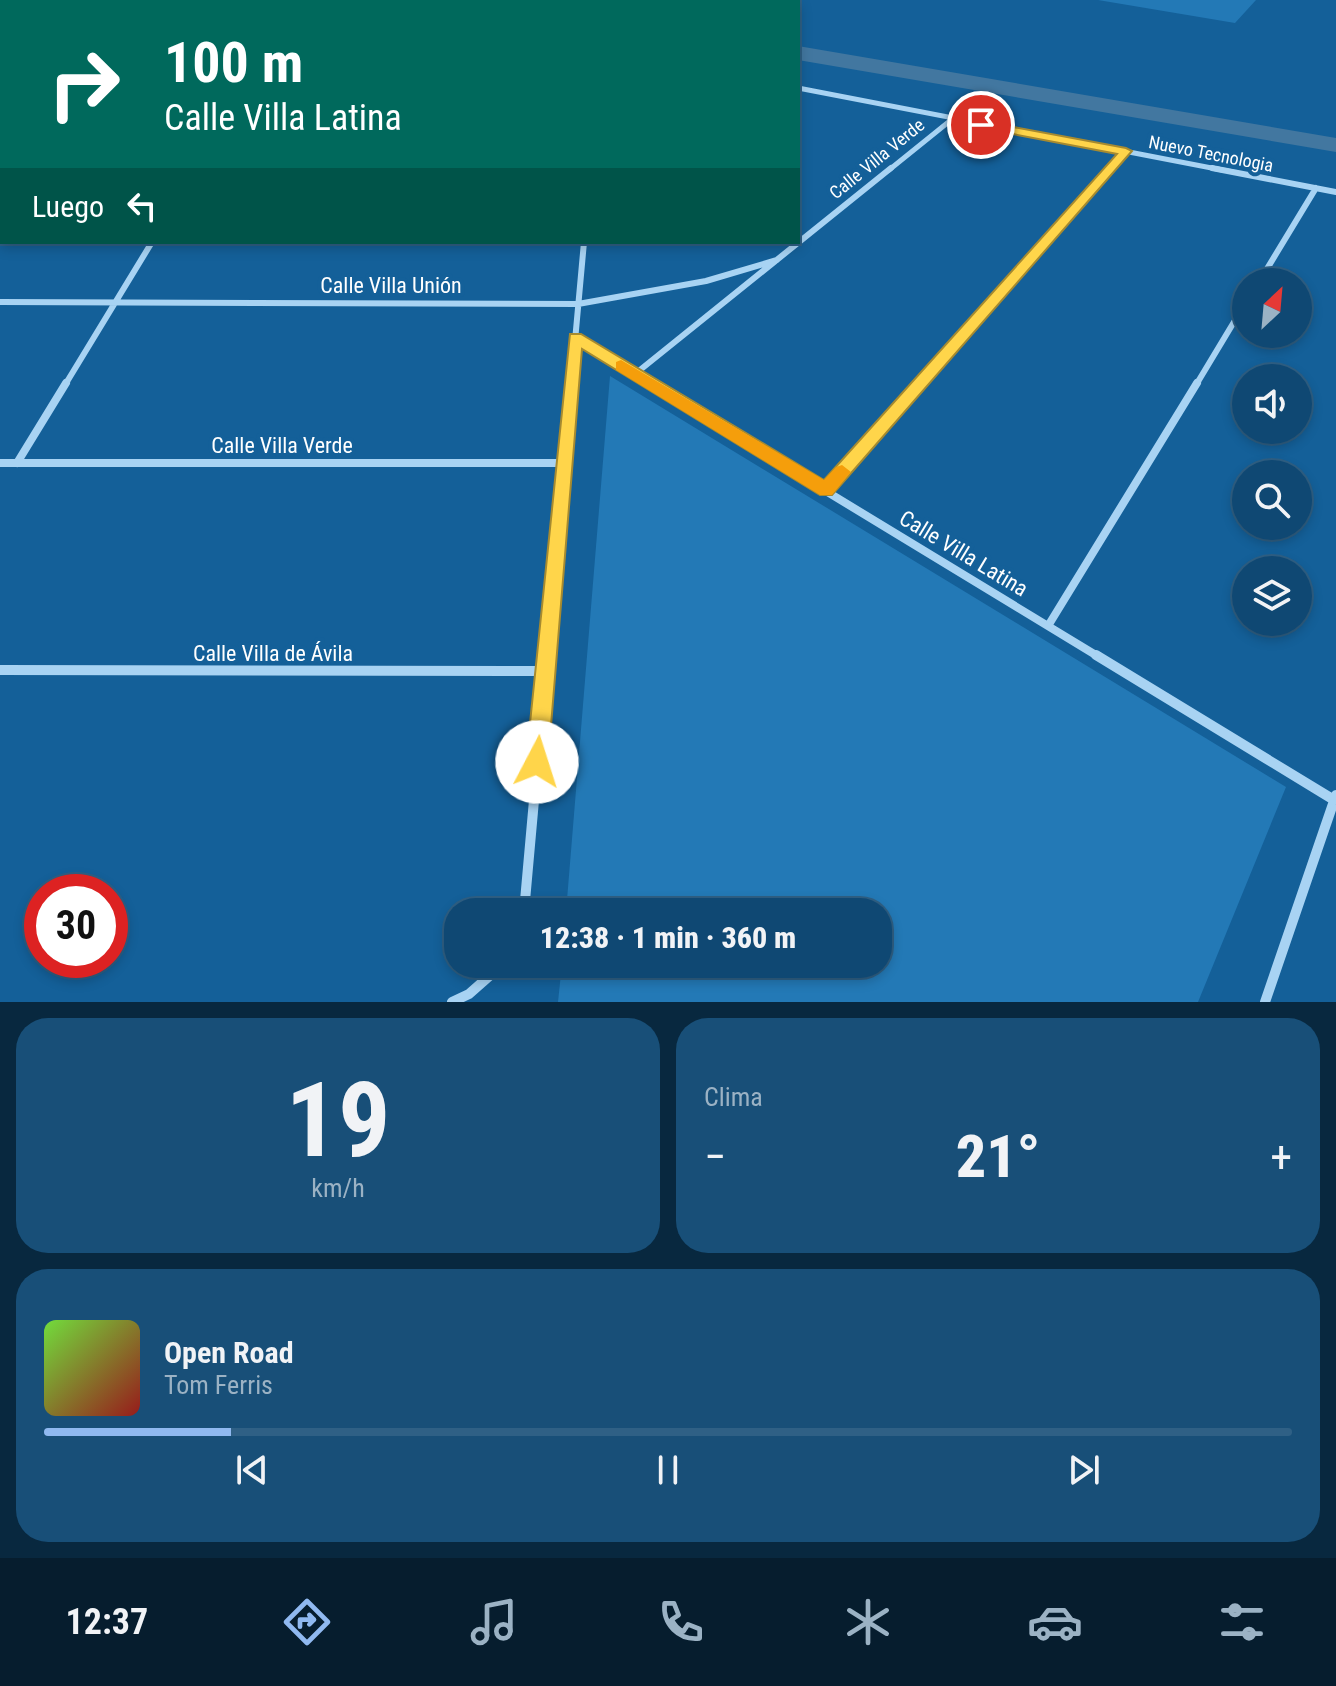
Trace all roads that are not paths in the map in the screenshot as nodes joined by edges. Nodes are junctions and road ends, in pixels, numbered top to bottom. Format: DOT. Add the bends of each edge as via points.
graph roads {
  1 [pos="800,89"];
  2 [pos="951,120"];
  3 [pos="1126,151"];
  4 [pos="1316,188"];
  5 [pos="1336,192"];
  6 [pos="800,241"];
  7 [pos="151,244"];
  8 [pos="584,244"];
  9 [pos="797,244"];
  10 [pos="777,260"];
  11 [pos="1267,268"];
  12 [pos="116,301"];
  13 [pos="0,302"];
  14 [pos="578,304"];
  15 [pos="1232,325"];
  16 [pos="575,338"];
  17 [pos="635,374"];
  18 [pos="0,463"];
  19 [pos="17,463"];
  20 [pos="564,463"];
  21 [pos="826,490"];
  22 [pos="1048,626"];
  23 [pos="0,670"];
  24 [pos="545,671"];
  25 [pos="1335,797"];
  26 [pos="525,898"];
  27 [pos="487,978"];
  28 [pos="452,1002"];
  29 [pos="1265,1002"];
  1 -- 2 [label="street, Nuevo Tecnologia"];
  2 -- 3 [label="street, Nuevo Tecnologia"];
  2 -- 6 [label="street, Calle Villa Verde"];
  3 -- 4 [label="street, Nuevo Tecnologia"];
  3 -- 21 [label="street"];
  4 -- 5 [label="street, Nuevo Tecnologia"];
  4 -- 11 [label="street"];
  7 -- 12 [label="street"];
  8 -- 14 [label="street"];
  9 -- 10 [label="street, Calle Villa Verde"];
  10 -- 14 [label="street, Calle Villa Unión" via="706,281"];
  10 -- 17 [label="street, Calle Villa Verde"];
  12 -- 13 [label="street, Calle Villa Unión"];
  12 -- 14 [label="street, Calle Villa Unión"];
  12 -- 19 [label="street"];
  14 -- 16 [label="street"];
  15 -- 22 [label="street"];
  16 -- 17 [label="street, Calle Villa Latina"];
  16 -- 20 [label="street"];
  17 -- 21 [label="street, Calle Villa Latina"];
  18 -- 19 [label="street, Calle Villa Verde"];
  19 -- 20 [label="street, Calle Villa Verde"];
  20 -- 24 [label="street"];
  21 -- 22 [label="street, Calle Villa Latina"];
  22 -- 25 [label="street, Calle Villa Latina"];
  23 -- 24 [label="street, Calle Villa de Ávila"];
  24 -- 26 [label="street"];
  25 -- 29 [label="street"];
  27 -- 28 [label="street"];
}
